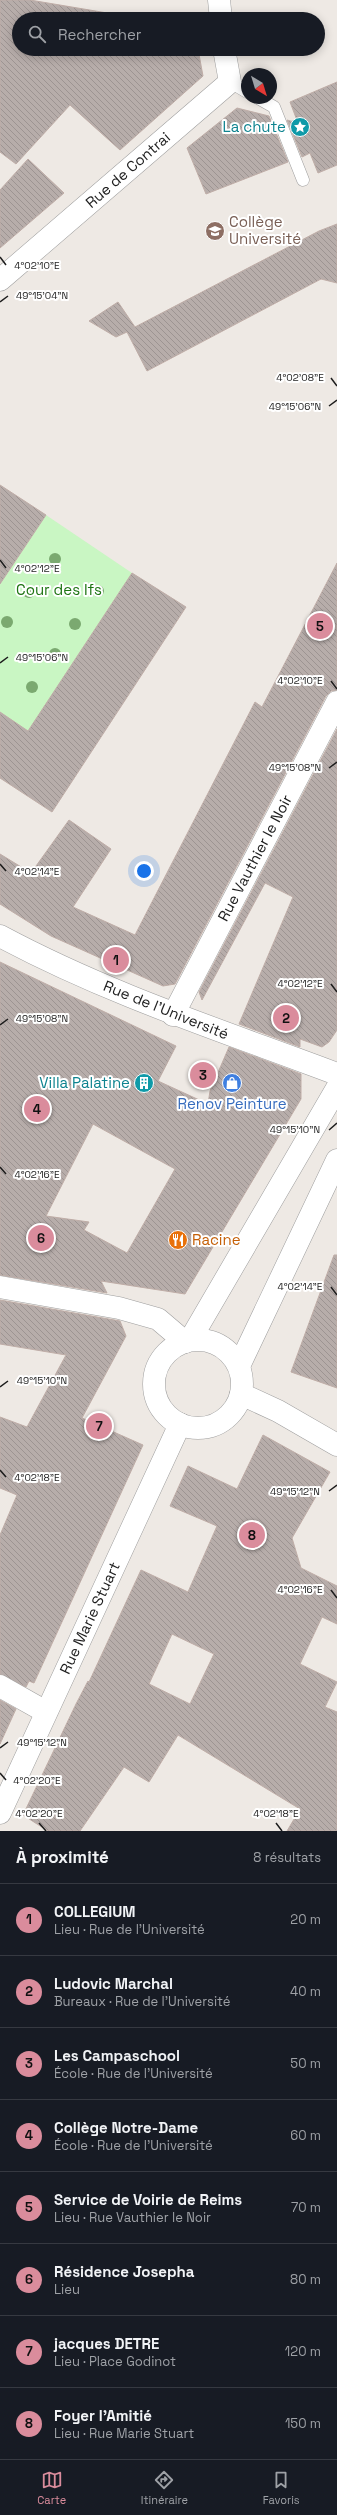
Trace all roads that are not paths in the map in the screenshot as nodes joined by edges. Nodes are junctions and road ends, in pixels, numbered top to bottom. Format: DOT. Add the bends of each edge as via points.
graph roads {
  1 [pos="219,0"];
  2 [pos="220,12"];
  3 [pos="227,56"];
  4 [pos="238,87"];
  5 [pos="269,104"];
  6 [pos="303,180"];
  7 [pos="0,280"];
  8 [pos="337,702"];
  9 [pos="0,936"];
  10 [pos="173,1015"];
  11 [pos="337,1074"];
  12 [pos="337,1088"];
  13 [pos="337,1160"];
  14 [pos="0,1287"];
  15 [pos="188,1341"];
  16 [pos="239,1366"];
  17 [pos="241,1394"];
  18 [pos="180,1424"];
  19 [pos="337,1444"];
  20 [pos="0,1686"];
  21 [pos="46,1712"];
  22 [pos="0,1813"];
  1 -- 2 [label="street"];
  3 -- 4 [label="street, Rue de Contrai"];
  4 -- 7 [label="street, Rue de Contrai"];
  5 -- 6 [label="lane" via="274,107"];
  8 -- 10 [label="street, Rue Vauthier le Noir"];
  9 -- 10 [label="street, Rue de l'Université" via="42,959"];
  10 -- 11 [label="street, Rue de l'Université"];
  12 -- 15 [label="street"];
  13 -- 16 [label="street"];
  14 -- 15 [label="street" via="119,1308 158,1319"];
  15 -- 16 [label="street" via="205,1340 219,1345 231,1354"];
  15 -- 18 [label="street" via="172,1349 161,1360 156,1373 155,1388 159,1403 168,1415"];
  16 -- 17 [label="street"];
  17 -- 18 [label="street" via="236,1406 218,1423 205,1427"];
  17 -- 19 [label="street" via="278,1411"];
  18 -- 21 [label="street, Rue Marie Stuart"];
  20 -- 21 [label="street"];
  21 -- 22 [label="street, Rue Marie Stuart"];
}
